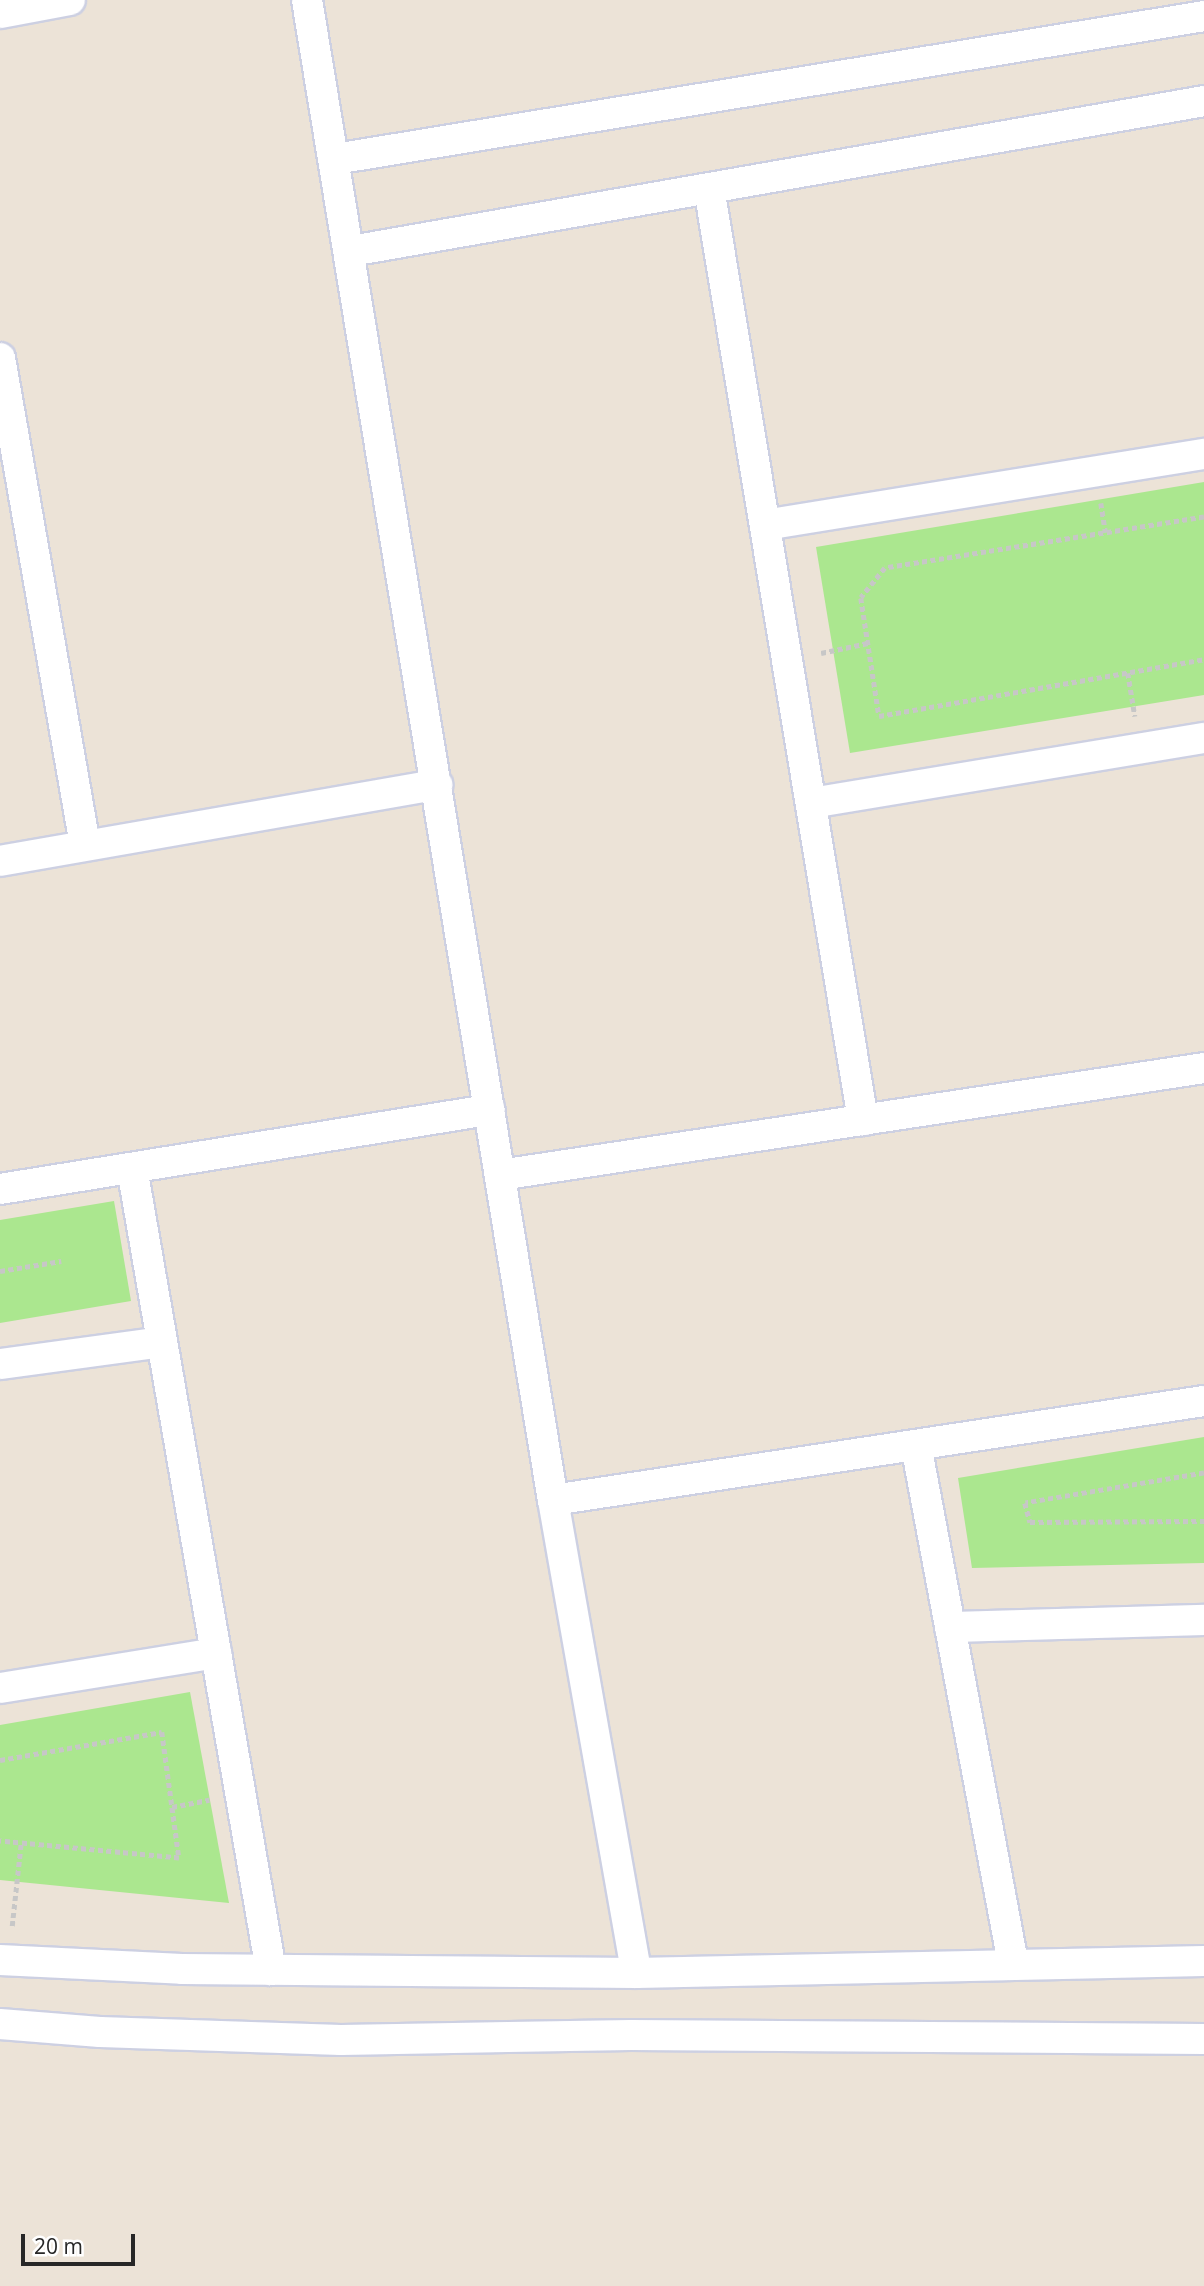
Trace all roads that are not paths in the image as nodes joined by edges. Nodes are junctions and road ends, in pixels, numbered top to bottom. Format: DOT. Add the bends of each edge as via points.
graph roads {
  1 [pos="70,0"];
  2 [pos="307,0"];
  3 [pos="0,13"];
  4 [pos="1204,16"];
  5 [pos="1204,101"];
  6 [pos="335,159"];
  7 [pos="709,188"];
  8 [pos="351,251"];
  9 [pos="0,358"];
  10 [pos="1204,454"];
  11 [pos="765,525"];
  12 [pos="13,527"];
  13 [pos="1204,738"];
  14 [pos="437,785"];
  15 [pos="811,803"];
  16 [pos="85,846"];
  17 [pos="0,860"];
  18 [pos="1204,1068"];
  19 [pos="490,1110"];
  20 [pos="863,1120"];
  21 [pos="132,1168"];
  22 [pos="500,1175"];
  23 [pos="0,1189"];
  24 [pos="162,1342"];
  25 [pos="0,1364"];
  26 [pos="1204,1401"];
  27 [pos="916,1445"];
  28 [pos="553,1500"];
  29 [pos="1204,1620"];
  30 [pos="950,1627"];
  31 [pos="216,1653"];
  32 [pos="0,1688"];
  33 [pos="4,1961"];
  34 [pos="1204,1961"];
  35 [pos="1013,1963"];
  36 [pos="271,1970"];
  37 [pos="636,1973"];
  38 [pos="0,2024"];
  39 [pos="1204,2039"];
  1 -- 3 [label="street"];
  2 -- 6 [label="street"];
  4 -- 6 [label="street"];
  5 -- 7 [label="street"];
  6 -- 8 [label="street"];
  7 -- 8 [label="street"];
  7 -- 11 [label="street"];
  8 -- 14 [label="street"];
  9 -- 12 [label="street"];
  10 -- 11 [label="street"];
  11 -- 15 [label="street"];
  12 -- 16 [label="street"];
  13 -- 15 [label="street"];
  14 -- 16 [label="street"];
  14 -- 19 [label="street"];
  15 -- 20 [label="street"];
  16 -- 17 [label="street"];
  18 -- 20 [label="street"];
  19 -- 21 [label="street"];
  19 -- 22 [label="street"];
  20 -- 22 [label="street"];
  21 -- 23 [label="street"];
  21 -- 24 [label="street"];
  22 -- 28 [label="street"];
  24 -- 25 [label="street"];
  24 -- 31 [label="street"];
  26 -- 27 [label="street"];
  27 -- 28 [label="street"];
  27 -- 30 [label="street"];
  28 -- 37 [label="street"];
  29 -- 30 [label="street"];
  30 -- 35 [label="street"];
  31 -- 32 [label="street"];
  31 -- 36 [label="street"];
  33 -- 36 [label="street"];
  34 -- 35 [label="street"];
  35 -- 37 [label="street"];
  36 -- 37 [label="street"];
  38 -- 39 [label="street" via="341,2040 631,2035"];
}
